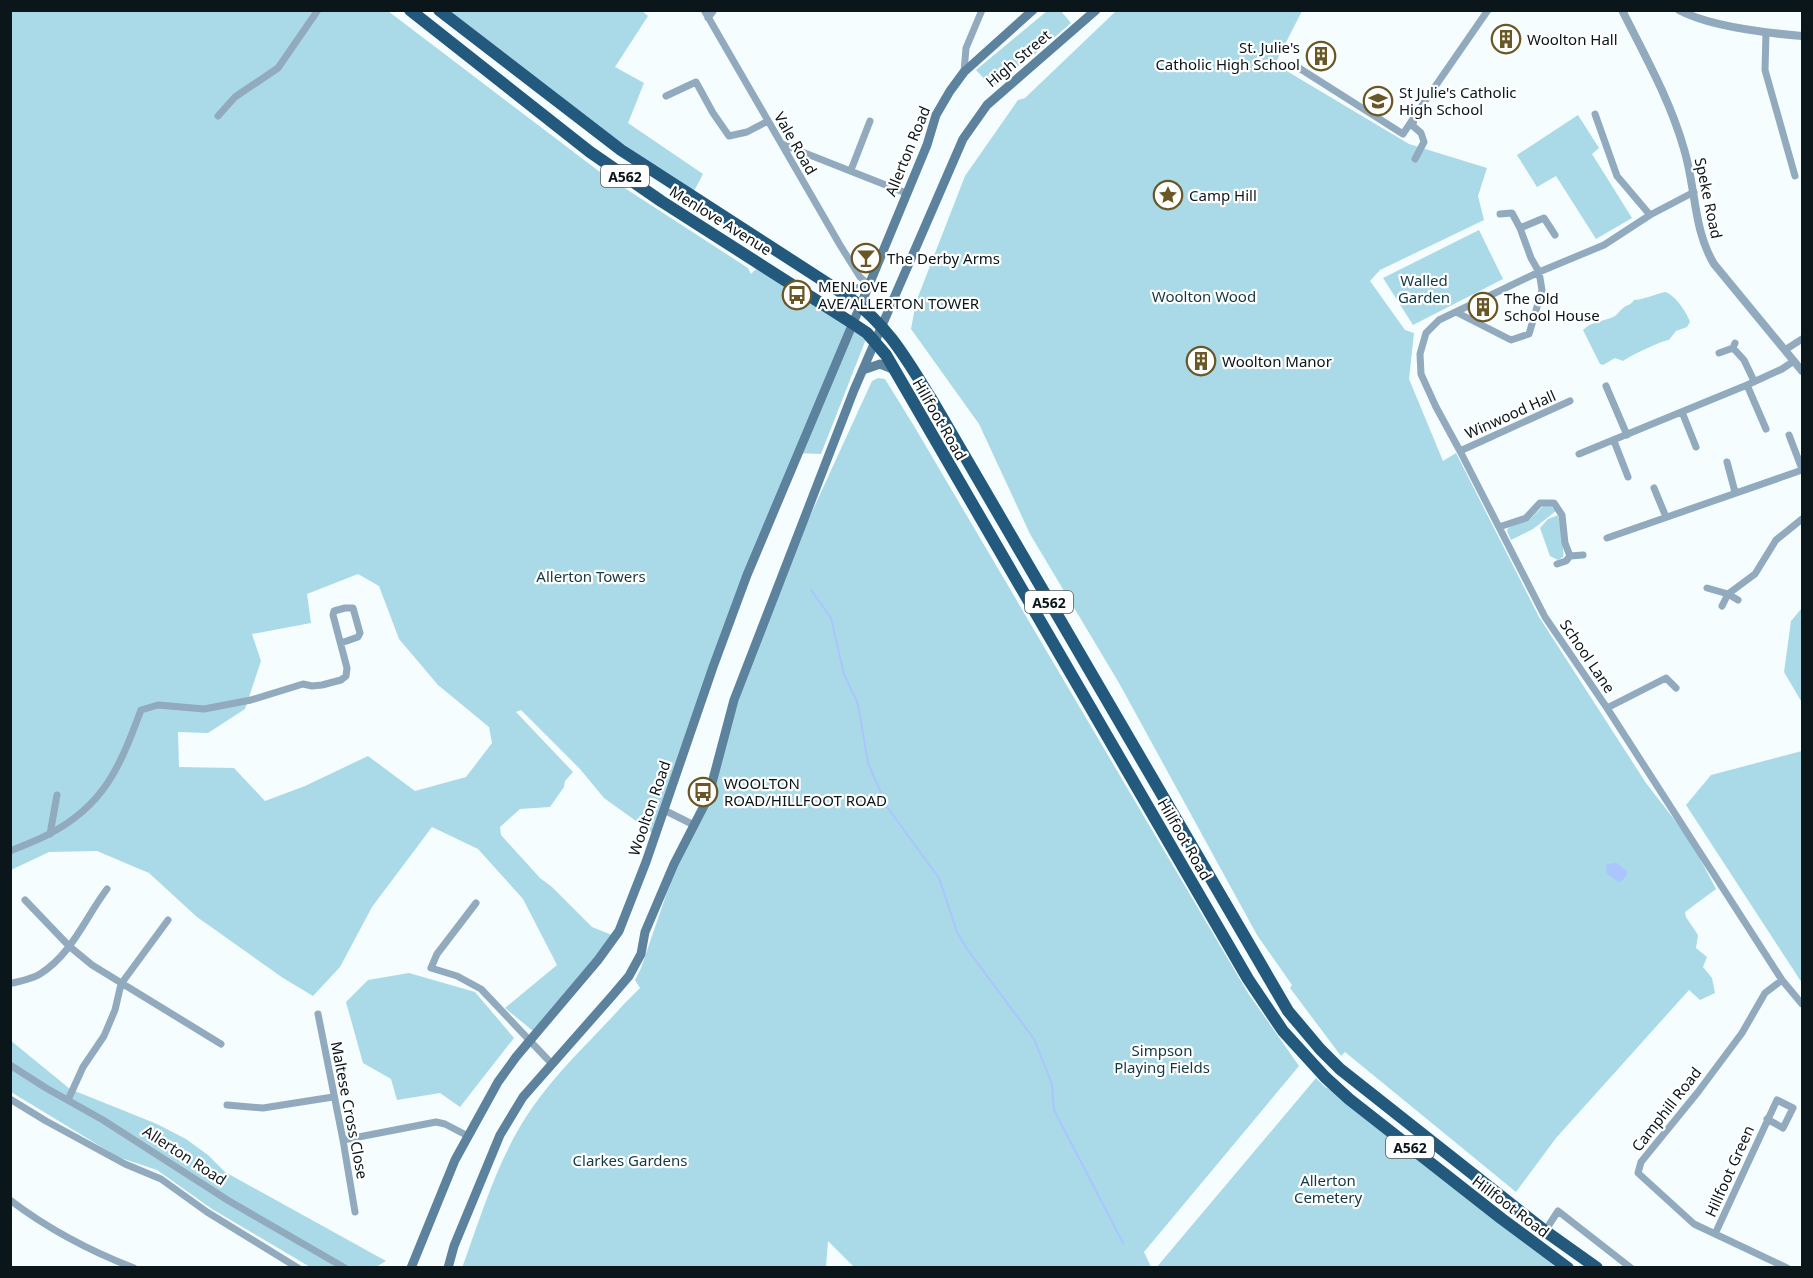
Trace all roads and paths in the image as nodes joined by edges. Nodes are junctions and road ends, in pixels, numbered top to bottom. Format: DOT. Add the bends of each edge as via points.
graph roads {
  1 [pos="318,10"];
  2 [pos="410,10"];
  3 [pos="439,10"];
  4 [pos="704,10"];
  5 [pos="714,10"];
  6 [pos="982,10"];
  7 [pos="1033,10"];
  8 [pos="1096,10"];
  9 [pos="1488,10"];
  10 [pos="1622,10"];
  11 [pos="1679,10"];
  12 [pos="708,18"];
  13 [pos="1766,33"];
  14 [pos="1803,36"];
  15 [pos="1299,68"];
  16 [pos="964,72"];
  17 [pos="666,96"];
  18 [pos="1595,114"];
  19 [pos="218,116"];
  20 [pos="1414,117"];
  21 [pos="768,121"];
  22 [pos="870,121"];
  23 [pos="782,144"];
  24 [pos="1415,159"];
  25 [pos="851,171"];
  26 [pos="1795,176"];
  27 [pos="1694,192"];
  28 [pos="906,193"];
  29 [pos="1500,214"];
  30 [pos="1650,215"];
  31 [pos="1520,228"];
  32 [pos="1555,235"];
  33 [pos="1539,272"];
  34 [pos="869,285"];
  35 [pos="840,291"];
  36 [pos="861,305"];
  37 [pos="1456,312"];
  38 [pos="852,323"];
  39 [pos="881,324"];
  40 [pos="1803,339"];
  41 [pos="875,341"];
  42 [pos="1785,350"];
  43 [pos="1719,353"];
  44 [pos="1794,361"];
  45 [pos="863,370"];
  46 [pos="895,370"];
  47 [pos="1803,371"];
  48 [pos="1754,381"];
  49 [pos="1747,385"];
  50 [pos="1606,386"];
  51 [pos="1570,402"];
  52 [pos="1682,412"];
  53 [pos="1766,429"];
  54 [pos="1627,435"];
  55 [pos="1789,435"];
  56 [pos="1614,441"];
  57 [pos="1696,447"];
  58 [pos="1460,451"];
  59 [pos="1579,454"];
  60 [pos="1727,462"];
  61 [pos="1803,469"];
  62 [pos="1628,477"];
  63 [pos="1654,488"];
  64 [pos="1736,492"];
  65 [pos="1666,517"];
  66 [pos="1803,519"];
  67 [pos="1499,527"];
  68 [pos="1608,538"];
  69 [pos="1582,555"];
  70 [pos="1570,556"];
  71 [pos="1557,564"];
  72 [pos="1707,588"];
  73 [pos="1728,594"];
  74 [pos="1738,600"];
  75 [pos="1722,606"];
  76 [pos="341,643"];
  77 [pos="1676,688"];
  78 [pos="1607,708"];
  79 [pos="57,795"];
  80 [pos="664,810"];
  81 [pos="694,825"];
  82 [pos="50,834"];
  83 [pos="10,851"];
  84 [pos="107,889"];
  85 [pos="25,900"];
  86 [pos="476,903"];
  87 [pos="168,920"];
  88 [pos="69,946"];
  89 [pos="1782,980"];
  90 [pos="13,984"];
  91 [pos="121,984"];
  92 [pos="1803,1004"];
  93 [pos="318,1014"];
  94 [pos="530,1041"];
  95 [pos="221,1044"];
  96 [pos="1331,1060"];
  97 [pos="551,1063"];
  98 [pos="10,1065"];
  99 [pos="1320,1072"];
  100 [pos="333,1097"];
  101 [pos="10,1098"];
  102 [pos="68,1100"];
  103 [pos="227,1105"];
  104 [pos="1767,1119"];
  105 [pos="468,1136"];
  106 [pos="343,1140"];
  107 [pos="10,1200"];
  108 [pos="355,1212"];
  109 [pos="1545,1231"];
  110 [pos="1715,1234"];
  111 [pos="331,1259"];
  112 [pos="134,1268"];
  113 [pos="298,1268"];
  114 [pos="327,1268"];
  115 [pos="345,1268"];
  116 [pos="411,1268"];
  117 [pos="448,1268"];
  118 [pos="1568,1268"];
  119 [pos="1597,1268"];
  120 [pos="1631,1268"];
  121 [pos="1787,1268"];
  1 -- 19 [label="street" via="278,68 235,97"];
  2 -- 38 [label="highway, Menlove Avenue / A562" via="590,152"];
  3 -- 35 [label="highway, Menlove Avenue / A562" via="627,155"];
  4 -- 12 [label="street, Vale Road"];
  5 -- 12 [label="street"];
  6 -- 16 [label="street, Allerton Road" via="966,48"];
  7 -- 16 [label="main road, High Street"];
  8 -- 39 [label="main road, High Street" via="987,105 963,139"];
  9 -- 20 [label="street"];
  10 -- 27 [label="street, Speke Road" via="1673,114"];
  11 -- 13 [label="street"];
  12 -- 21 [label="street, Vale Road"];
  13 -- 14 [label="street"];
  13 -- 26 [label="street" via="1765,70"];
  15 -- 20 [label="street" via="1403,134"];
  16 -- 28 [label="main road, Allerton Road" via="936,115"];
  17 -- 21 [label="street" via="696,82 729,136"];
  18 -- 30 [label="street" via="1617,176"];
  20 -- 24 [label="street" via="1413,126 1424,142"];
  21 -- 23 [label="street, Vale Road"];
  22 -- 25 [label="street"];
  23 -- 25 [label="street"];
  23 -- 34 [label="street, Vale Road" via="860,277"];
  25 -- 28 [label="street"];
  27 -- 30 [label="street, School Lane"];
  27 -- 42 [label="street, Speke Road" via="1700,235 1708,254"];
  28 -- 34 [label="main road, Allerton Road"];
  29 -- 31 [label="street" via="1512,213"];
  30 -- 33 [label="street, School Lane" via="1604,246"];
  31 -- 32 [label="street" via="1544,218"];
  31 -- 33 [label="street"];
  33 -- 37 [label="street, School Lane"];
  33 -- 37 [label="street" via="1542,291 1529,334 1511,340"];
  34 -- 35 [label="main road"];
  34 -- 36 [label="main road, Allerton Road"];
  35 -- 36 [label="highway, Menlove Avenue / A562"];
  36 -- 38 [label="main road, Woolton Road"];
  36 -- 39 [label="highway, Hillfoot Road / A562"];
  37 -- 58 [label="street, School Lane" via="1439,320 1426,333 1420,374"];
  38 -- 41 [label="highway, Menlove Avenue / A562"];
  38 -- 80 [label="main road, Woolton Road" via="747,575"];
  39 -- 41 [label="main road"];
  39 -- 96 [label="highway, Hillfoot Road / A562" via="932,400 1288,1011"];
  40 -- 42 [label="street"];
  41 -- 45 [label="main road"];
  41 -- 46 [label="highway, Hillfoot Road / A562"];
  42 -- 44 [label="street, Speke Road"];
  43 -- 48 [label="street" via="1734,345"];
  44 -- 47 [label="street, Speke Road"];
  44 -- 48 [label="street"];
  45 -- 46 [label="main road" via="880,364"];
  45 -- 81 [label="main road" via="734,700 708,798"];
  46 -- 99 [label="highway, Hillfoot Road / A562" via="1248,979 1283,1031"];
  48 -- 49 [label="street"];
  49 -- 52 [label="street"];
  49 -- 53 [label="street"];
  50 -- 54 [label="street"];
  51 -- 58 [label="street, Winwood Hall"];
  52 -- 54 [label="street"];
  52 -- 57 [label="street"];
  54 -- 56 [label="street"];
  55 -- 61 [label="street"];
  56 -- 59 [label="street"];
  56 -- 62 [label="street"];
  58 -- 67 [label="street, School Lane"];
  60 -- 64 [label="street"];
  61 -- 64 [label="street"];
  63 -- 65 [label="street"];
  64 -- 65 [label="street"];
  65 -- 68 [label="street"];
  66 -- 73 [label="street" via="1776,540 1755,574"];
  67 -- 70 [label="street" via="1526,518 1540,503 1550,502 1562,515"];
  67 -- 78 [label="street, School Lane" via="1545,617"];
  69 -- 70 [label="street"];
  70 -- 71 [label="street"];
  72 -- 73 [label="street"];
  73 -- 74 [label="street"];
  73 -- 75 [label="street"];
  76 -- 76 [label="street" via="334,611 353,608 360,633"];
  76 -- 82 [label="street" via="347,668 342,680 303,684 204,709 158,705 141,710 105,789 86,810"];
  77 -- 78 [label="street" via="1666,678"];
  78 -- 89 [label="street, School Lane"];
  79 -- 82 [label="street"];
  80 -- 81 [label="street"];
  80 -- 94 [label="main road, Woolton Road" via="619,931"];
  81 -- 97 [label="main road" via="629,976"];
  82 -- 83 [label="street"];
  84 -- 88 [label="street"];
  85 -- 88 [label="street"];
  86 -- 94 [label="street" via="442,946 431,968 481,989"];
  87 -- 91 [label="street"];
  88 -- 90 [label="street" via="39,975"];
  88 -- 91 [label="street"];
  89 -- 92 [label="street, School Lane"];
  89 -- 110 [label="street, Camphill Road" via="1765,993 1742,1033 1641,1162 1638,1173 1694,1224"];
  91 -- 95 [label="street"];
  91 -- 102 [label="street" via="104,1036 83,1067"];
  93 -- 100 [label="street, Maltese Cross Close"];
  94 -- 97 [label="street"];
  94 -- 105 [label="main road, Woolton Road" via="498,1082"];
  96 -- 99 [label="street"];
  96 -- 109 [label="highway, Hillfoot Road / A562"];
  97 -- 117 [label="main road" via="523,1097 500,1135"];
  98 -- 102 [label="street, Allerton Road"];
  99 -- 118 [label="highway, Hillfoot Road / A562" via="1358,1106"];
  100 -- 103 [label="street" via="263,1108"];
  100 -- 106 [label="street, Maltese Cross Close"];
  101 -- 113 [label="street" via="46,1121 161,1179"];
  102 -- 111 [label="street, Allerton Road" via="229,1201"];
  104 -- 110 [label="street, Hillfoot Green"];
  105 -- 106 [label="street" via="436,1122"];
  105 -- 116 [label="main road, Woolton Road"];
  106 -- 108 [label="street, Maltese Cross Close"];
  107 -- 112 [label="street" via="72,1240"];
  109 -- 119 [label="highway, Hillfoot Road / A562"];
  109 -- 120 [label="street, Hillfoot Road" via="1558,1211"];
  110 -- 121 [label="street, Camphill Road"];
  111 -- 114 [label="street"];
  111 -- 115 [label="street, Allerton Road"];
}
